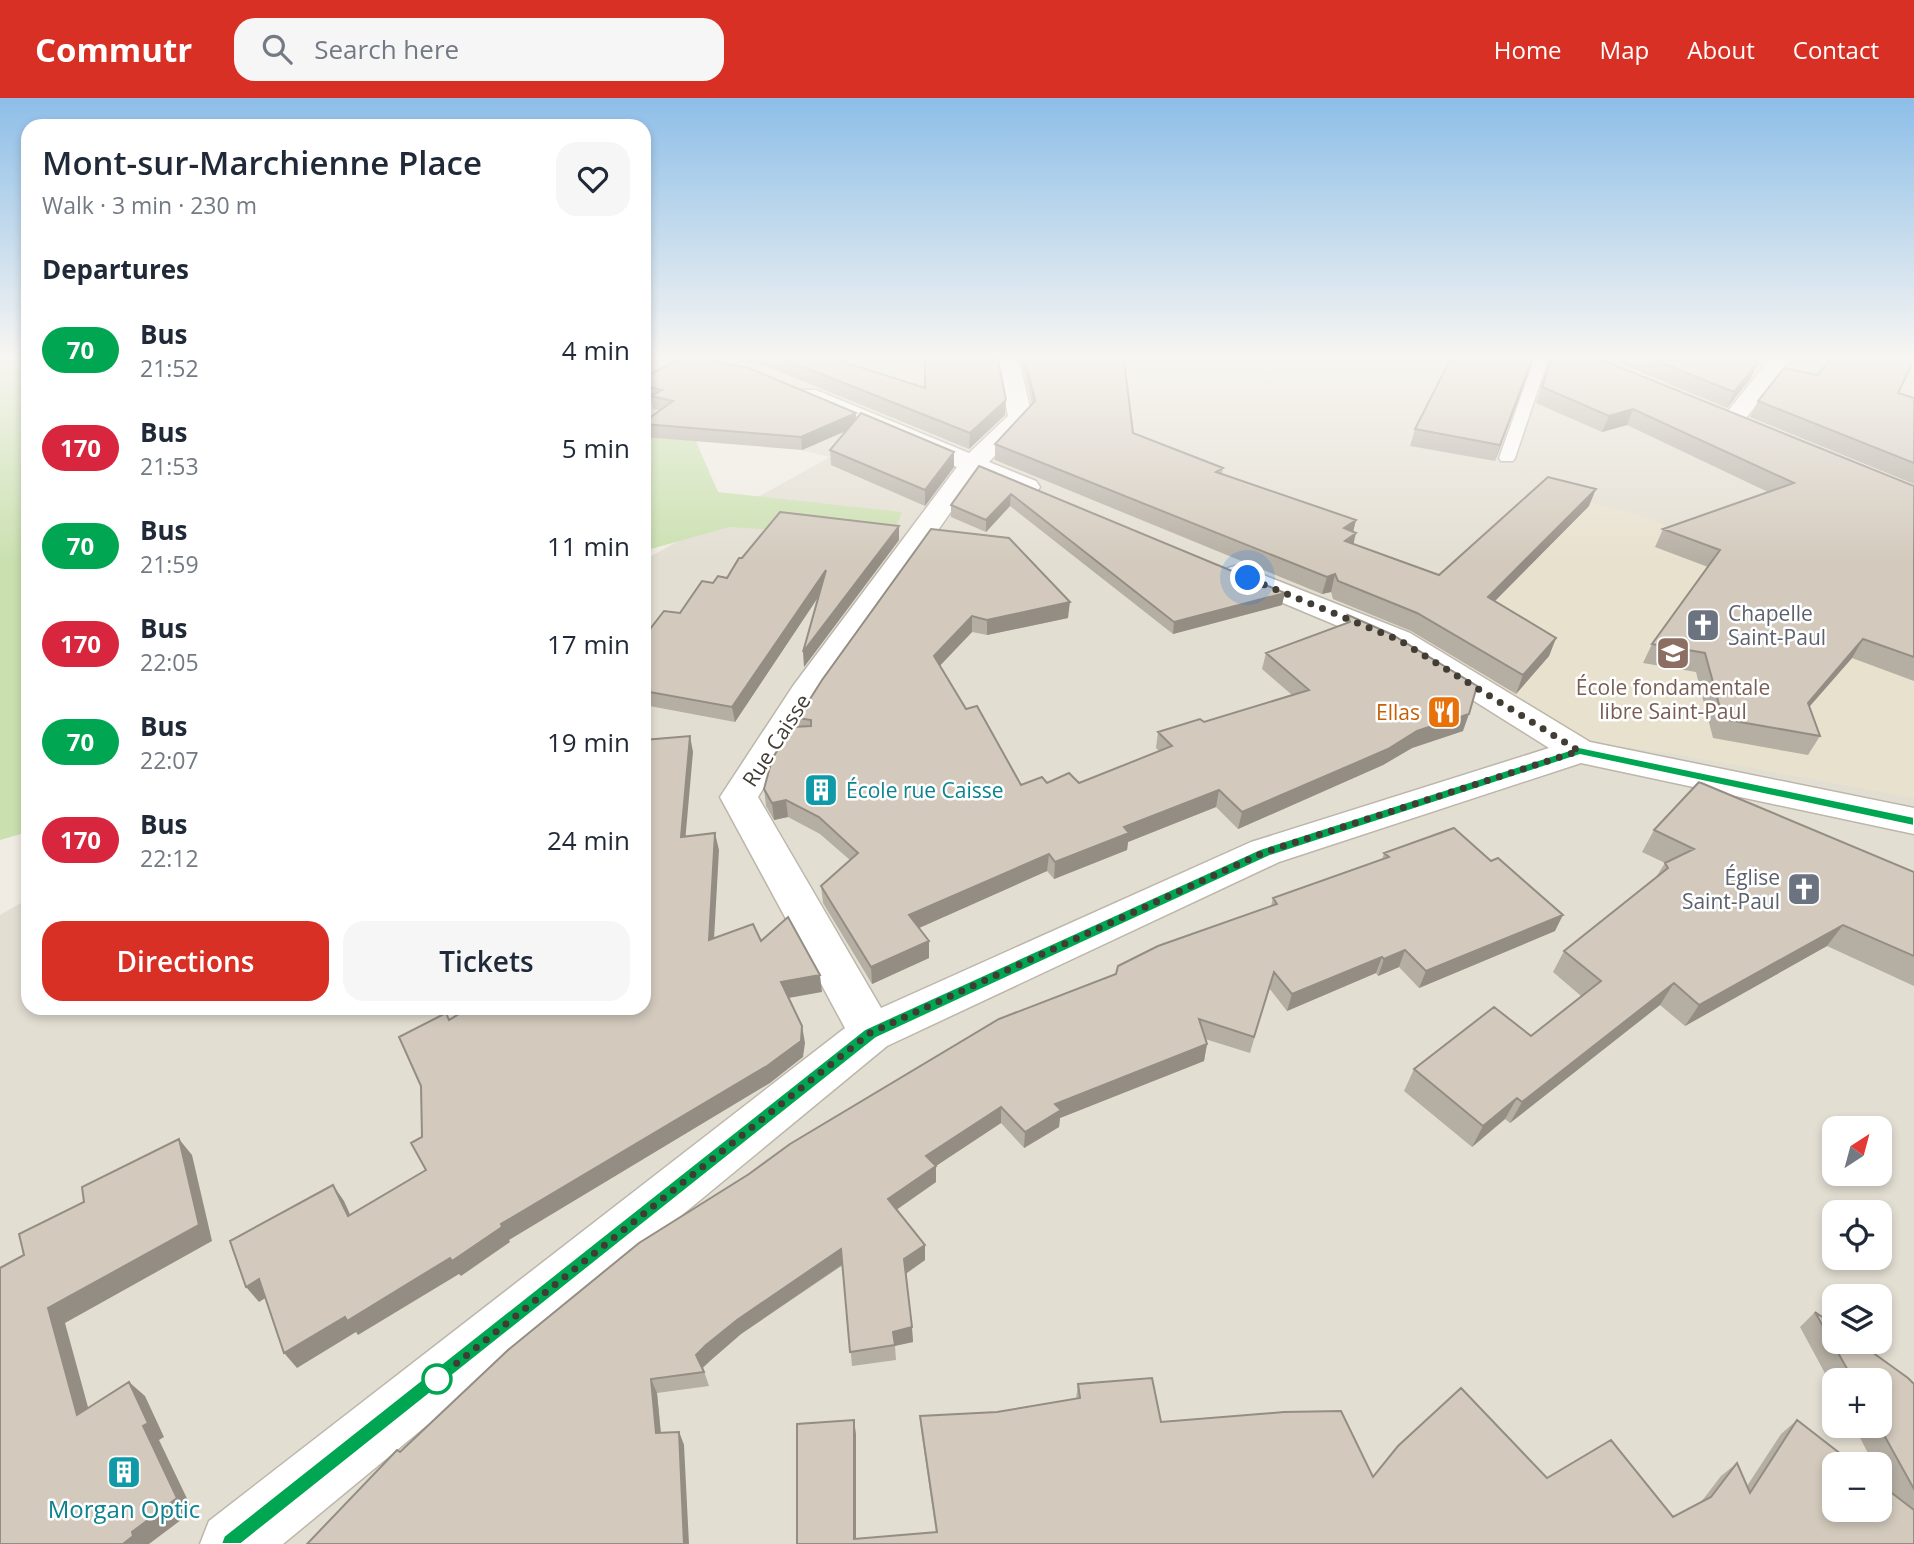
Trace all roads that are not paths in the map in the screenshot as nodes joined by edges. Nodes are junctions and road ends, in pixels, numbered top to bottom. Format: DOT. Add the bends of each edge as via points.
graph roads {
  1 [pos="885,427"];
  2 [pos="1009,427"];
  3 [pos="1518,427"];
  4 [pos="1748,427"];
  5 [pos="1756,431"];
  6 [pos="1507,458"];
  7 [pos="972,464"];
  8 [pos="1049,496"];
  9 [pos="1217,565"];
  10 [pos="1579,751"];
  11 [pos="1914,821"];
  12 [pos="870,1033"];
  13 [pos="232,1544"];
  1 -- 7 [label="street"];
  2 -- 7 [label="street"];
  3 -- 6 [label="lane"];
  4 -- 5 [label="street"];
  7 -- 8 [label="street"];
  7 -- 12 [label="street, Rue Caisse" via="805,693 739,797"];
  9 -- 10 [label="street" via="1399,640"];
  10 -- 11 [label="street"];
  10 -- 12 [label="street" via="1265,852"];
  12 -- 13 [label="street"];
}
